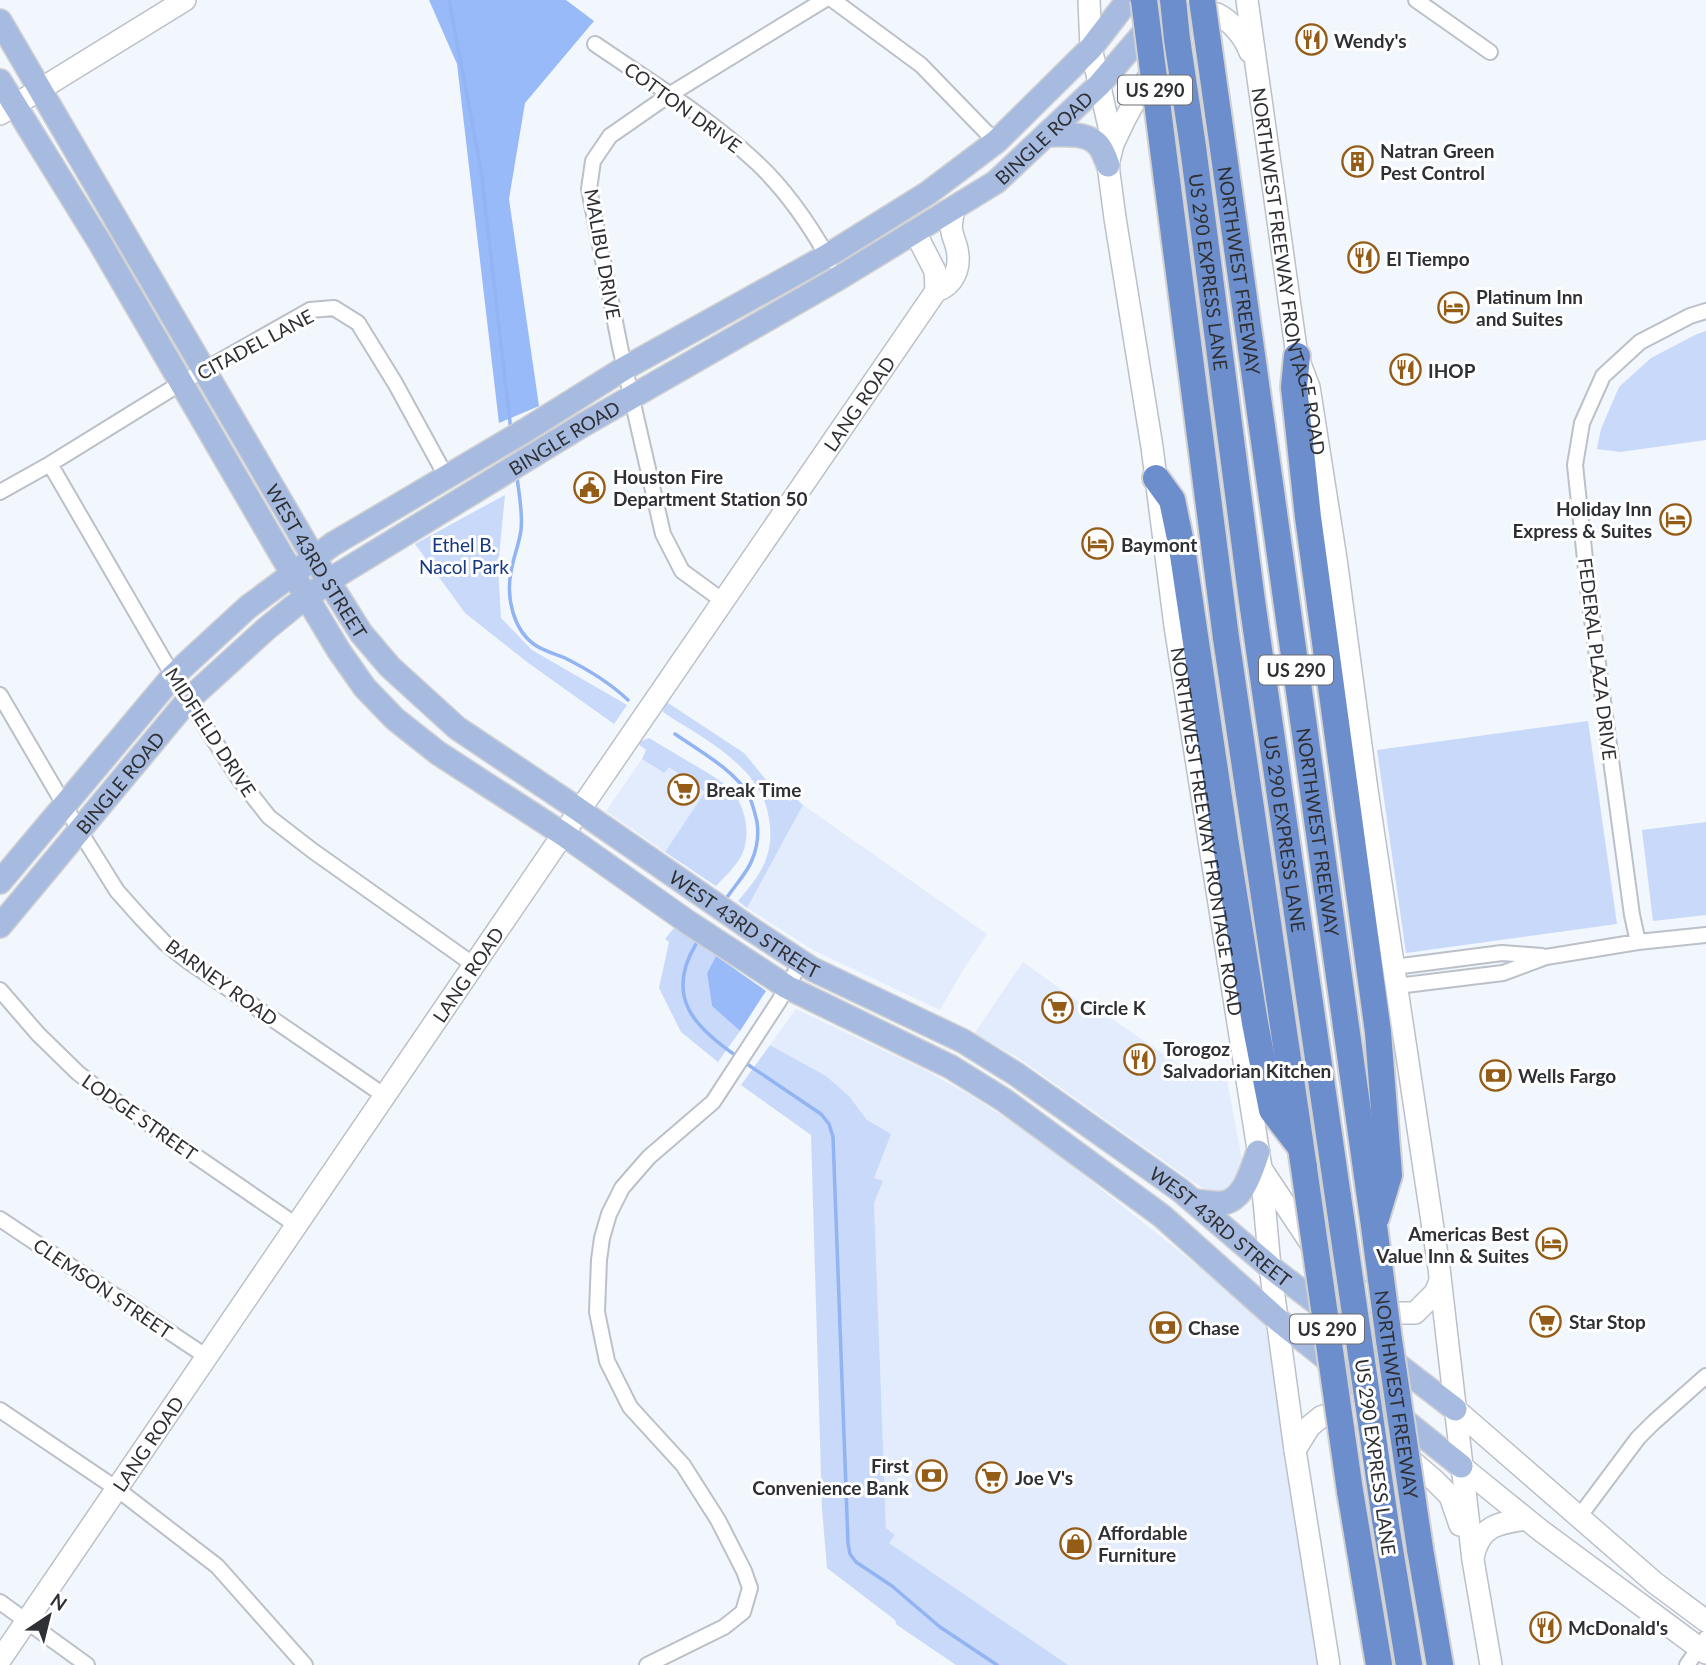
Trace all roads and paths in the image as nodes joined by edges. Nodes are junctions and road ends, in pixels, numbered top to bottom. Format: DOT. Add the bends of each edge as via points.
graph roads {
  1 [pos="185,0"];
  2 [pos="824,0"];
  3 [pos="833,0"];
  4 [pos="1089,0"];
  5 [pos="1128,0"];
  6 [pos="1144,0"];
  7 [pos="1173,0"];
  8 [pos="1202,0"];
  9 [pos="1247,0"];
  10 [pos="1416,0"];
  11 [pos="0,21"];
  12 [pos="595,44"];
  13 [pos="1091,47"];
  14 [pos="1490,52"];
  15 [pos="1257,70"];
  16 [pos="0,81"];
  17 [pos="1099,85"];
  18 [pos="41,89"];
  19 [pos="669,95"];
  20 [pos="7,110"];
  21 [pos="1047,135"];
  22 [pos="992,145"];
  23 [pos="1111,155"];
  24 [pos="954,209"];
  25 [pos="123,230"];
  26 [pos="915,232"];
  27 [pos="100,243"];
  28 [pos="827,256"];
  29 [pos="839,278"];
  30 [pos="936,291"];
  31 [pos="1706,311"];
  32 [pos="1297,356"];
  33 [pos="625,368"];
  34 [pos="204,370"];
  35 [pos="181,383"];
  36 [pos="632,397"];
  37 [pos="571,402"];
  38 [pos="583,425"];
  39 [pos="50,464"];
  40 [pos="447,478"];
  41 [pos="1156,478"];
  42 [pos="0,492"];
  43 [pos="314,558"];
  44 [pos="292,573"];
  45 [pos="329,582"];
  46 [pos="307,597"];
  47 [pos="723,601"];
  48 [pos="173,676"];
  49 [pos="0,695"];
  50 [pos="188,700"];
  51 [pos="457,728"];
  52 [pos="438,752"];
  53 [pos="64,803"];
  54 [pos="580,810"];
  55 [pos="79,830"];
  56 [pos="563,834"];
  57 [pos="0,882"];
  58 [pos="0,926"];
  59 [pos="1706,934"];
  60 [pos="1638,942"];
  61 [pos="801,962"];
  62 [pos="474,965"];
  63 [pos="1395,977"];
  64 [pos="787,986"];
  65 [pos="0,990"];
  66 [pos="969,1045"];
  67 [pos="951,1067"];
  68 [pos="385,1096"];
  69 [pos="1063,1143"];
  70 [pos="1135,1157"];
  71 [pos="1302,1157"];
  72 [pos="1260,1160"];
  73 [pos="1187,1195"];
  74 [pos="1162,1216"];
  75 [pos="0,1219"];
  76 [pos="296,1225"];
  77 [pos="1374,1226"];
  78 [pos="1270,1267"];
  79 [pos="1440,1281"];
  80 [pos="1278,1319"];
  81 [pos="206,1357"];
  82 [pos="1706,1377"];
  83 [pos="1455,1409"];
  84 [pos="0,1410"];
  85 [pos="1295,1450"];
  86 [pos="1461,1466"];
  87 [pos="117,1489"];
  88 [pos="1579,1517"];
  89 [pos="1527,1519"];
  90 [pos="1473,1560"];
  91 [pos="1597,1573"];
  92 [pos="0,1602"];
  93 [pos="27,1620"];
  94 [pos="1706,1621"];
  95 [pos="1700,1651"];
  96 [pos="0,1660"];
  97 [pos="86,1665"];
  98 [pos="305,1665"];
  99 [pos="647,1665"];
  100 [pos="1329,1665"];
  101 [pos="1379,1665"];
  102 [pos="1409,1665"];
  103 [pos="1440,1665"];
  104 [pos="1491,1665"];
  1 -- 18 [label="main road"];
  2 -- 19 [label="street, MALIBU DRIVE"];
  3 -- 22 [label="street" via="921,65"];
  4 -- 13 [label="main road, NORTHWEST FREEWAY FRONTAGE ROAD"];
  5 -- 13 [label="main road, BINGLE ROAD"];
  6 -- 71 [label="highway, US 290, bridge" via="1226,638"];
  7 -- 17 [label="main road, BINGLE ROAD"];
  7 -- 102 [label="highway, US 290 EXPRESS LANE, bridge" via="1252,601"];
  8 -- 77 [label="highway, NORTHWEST FREEWAY / US 290, bridge"];
  9 -- 15 [label="main road, NORTHWEST FREEWAY FRONTAGE ROAD"];
  10 -- 14 [label="street"];
  11 -- 18 [label="main road, WEST 43RD STREET"];
  12 -- 19 [label="street, COTTON DRIVE"];
  13 -- 17 [label="main road, NORTHWEST FREEWAY FRONTAGE ROAD"];
  13 -- 22 [label="main road, BINGLE ROAD"];
  15 -- 23 [label="main road" via="1248,46 1227,19 1217,14 1199,19 1150,74"];
  15 -- 32 [label="main road, NORTHWEST FREEWAY FRONTAGE ROAD"];
  16 -- 20 [label="main road, WEST 43RD STREET"];
  17 -- 21 [label="main road, BINGLE ROAD"];
  17 -- 23 [label="main road, NORTHWEST FREEWAY FRONTAGE ROAD"];
  18 -- 20 [label="main road"];
  18 -- 25 [label="main road, WEST 43RD STREET"];
  19 -- 28 [label="street, COTTON DRIVE" via="757,163 780,187"];
  19 -- 33 [label="street, MALIBU DRIVE" via="610,136 593,161 589,190"];
  20 -- 27 [label="main road, WEST 43RD STREET"];
  21 -- 23 [label="main road" via="1081,135"];
  21 -- 24 [label="main road, BINGLE ROAD" via="996,182"];
  22 -- 26 [label="main road" via="920,218"];
  22 -- 28 [label="main road, BINGLE ROAD" via="928,193"];
  23 -- 41 [label="main road, NORTHWEST FREEWAY FRONTAGE ROAD" via="1115,218"];
  24 -- 26 [label="main road, BINGLE ROAD"];
  24 -- 30 [label="main road, LANG ROAD" via="951,230 957,269 946,288"];
  25 -- 27 [label="main road"];
  25 -- 34 [label="main road, WEST 43RD STREET"];
  26 -- 29 [label="main road, BINGLE ROAD"];
  26 -- 30 [label="main road" via="935,271"];
  27 -- 35 [label="main road, WEST 43RD STREET"];
  28 -- 29 [label="street, COTTON DRIVE"];
  28 -- 33 [label="main road, BINGLE ROAD"];
  29 -- 36 [label="main road, BINGLE ROAD"];
  30 -- 47 [label="main road, LANG ROAD"];
  31 -- 60 [label="street, FEDERAL PLAZA DRIVE" via="1640,342 1603,376 1582,423 1575,465"];
  32 -- 63 [label="main road, NORTHWEST FREEWAY FRONTAGE ROAD" via="1309,387"];
  32 -- 77 [label="highway" via="1294,387 1308,517 1378,1032 1389,1175"];
  33 -- 36 [label="street, MALIBU DRIVE"];
  33 -- 37 [label="main road, BINGLE ROAD"];
  34 -- 35 [label="street, CITADEL LANE"];
  34 -- 40 [label="street, CITADEL LANE" via="310,310 334,308 358,323"];
  34 -- 43 [label="main road, WEST 43RD STREET"];
  35 -- 39 [label="street, CITADEL LANE"];
  35 -- 44 [label="main road, WEST 43RD STREET"];
  36 -- 38 [label="main road, BINGLE ROAD"];
  36 -- 47 [label="street, MALIBU DRIVE" via="663,534 682,571"];
  37 -- 38 [label="main road"];
  37 -- 40 [label="main road, BINGLE ROAD"];
  38 -- 45 [label="main road, BINGLE ROAD"];
  39 -- 42 [label="street, CITADEL LANE"];
  39 -- 48 [label="street, MIDFIELD DRIVE"];
  40 -- 43 [label="main road, BINGLE ROAD"];
  41 -- 71 [label="highway" via="1172,500 1182,548 1226,845 1272,1110"];
  41 -- 72 [label="main road, NORTHWEST FREEWAY FRONTAGE ROAD" via="1175,626"];
  43 -- 44 [label="main road, BINGLE ROAD"];
  43 -- 45 [label="main road, WEST 43RD STREET"];
  44 -- 46 [label="main road, WEST 43RD STREET"];
  44 -- 48 [label="main road, BINGLE ROAD"];
  45 -- 46 [label="main road, BINGLE ROAD"];
  45 -- 51 [label="main road, WEST 43RD STREET" via="361,633 390,667"];
  46 -- 50 [label="main road, BINGLE ROAD"];
  46 -- 52 [label="main road, WEST 43RD STREET" via="365,688 395,719"];
  47 -- 54 [label="main road, LANG ROAD"];
  48 -- 50 [label="street, MIDFIELD DRIVE"];
  48 -- 53 [label="main road, BINGLE ROAD"];
  49 -- 53 [label="street, BARNEY ROAD"];
  50 -- 55 [label="main road, BINGLE ROAD"];
  50 -- 62 [label="street, MIDFIELD DRIVE" via="269,817"];
  51 -- 52 [label="main road"];
  51 -- 54 [label="main road, WEST 43RD STREET"];
  52 -- 56 [label="main road, WEST 43RD STREET"];
  53 -- 55 [label="street, BARNEY ROAD"];
  53 -- 57 [label="main road, BINGLE ROAD"];
  54 -- 56 [label="main road, LANG ROAD"];
  54 -- 61 [label="main road, WEST 43RD STREET"];
  55 -- 58 [label="main road, BINGLE ROAD"];
  55 -- 68 [label="street, BARNEY ROAD" via="117,891 165,943"];
  56 -- 62 [label="main road, LANG ROAD"];
  56 -- 64 [label="main road, WEST 43RD STREET"];
  59 -- 60 [label="street"];
  60 -- 63 [label="street" via="1546,957 1503,973"];
  61 -- 64 [label="street"];
  61 -- 66 [label="main road, WEST 43RD STREET"];
  62 -- 68 [label="main road, LANG ROAD"];
  63 -- 79 [label="main road, NORTHWEST FREEWAY FRONTAGE ROAD"];
  64 -- 67 [label="main road, WEST 43RD STREET"];
  64 -- 99 [label="street" via="713,1102 649,1157 622,1188 602,1238 597,1312 607,1360 630,1407 683,1465 718,1520 750,1588 743,1612 724,1627"];
  65 -- 76 [label="street, LODGE STREET" via="78,1073"];
  66 -- 67 [label="main road"];
  66 -- 70 [label="main road, WEST 43RD STREET"];
  67 -- 69 [label="main road, WEST 43RD STREET"];
  68 -- 76 [label="main road, LANG ROAD"];
  69 -- 70 [label="main road" via="1083,1140 1105,1153"];
  69 -- 74 [label="main road, WEST 43RD STREET"];
  70 -- 73 [label="main road, WEST 43RD STREET"];
  71 -- 101 [label="highway, US 290, bridge"];
  72 -- 73 [label="main road" via="1226,1203"];
  72 -- 78 [label="main road, NORTHWEST FREEWAY FRONTAGE ROAD"];
  72 -- 79 [label="main road" via="1318,1254 1389,1314 1415,1313"];
  73 -- 74 [label="main road"];
  73 -- 78 [label="main road, WEST 43RD STREET"];
  74 -- 80 [label="main road, WEST 43RD STREET"];
  75 -- 81 [label="street, CLEMSON STREET"];
  76 -- 81 [label="main road, LANG ROAD"];
  77 -- 103 [label="highway, NORTHWEST FREEWAY / US 290, bridge"];
  78 -- 80 [label="main road, NORTHWEST FREEWAY FRONTAGE ROAD"];
  78 -- 83 [label="main road, WEST 43RD STREET"];
  79 -- 83 [label="main road, NORTHWEST FREEWAY FRONTAGE ROAD"];
  80 -- 85 [label="main road, NORTHWEST FREEWAY FRONTAGE ROAD"];
  80 -- 86 [label="main road, WEST 43RD STREET"];
  81 -- 87 [label="main road, LANG ROAD"];
  82 -- 88 [label="street" via="1638,1438"];
  83 -- 86 [label="main road, NORTHWEST FREEWAY FRONTAGE ROAD"];
  83 -- 88 [label="main road, WEST 43RD STREET"];
  84 -- 87 [label="street"];
  85 -- 90 [label="main road" via="1321,1417 1356,1413 1450,1496"];
  85 -- 100 [label="main road, NORTHWEST FREEWAY FRONTAGE ROAD"];
  86 -- 89 [label="main road, WEST 43RD STREET"];
  86 -- 90 [label="main road, NORTHWEST FREEWAY FRONTAGE ROAD"];
  87 -- 93 [label="main road, LANG ROAD"];
  87 -- 98 [label="street" via="217,1566"];
  88 -- 91 [label="main road" via="1571,1532 1574,1543"];
  88 -- 94 [label="main road, WEST 43RD STREET"];
  89 -- 90 [label="main road" via="1490,1528 1479,1540"];
  89 -- 91 [label="main road, WEST 43RD STREET"];
  90 -- 104 [label="main road, NORTHWEST FREEWAY FRONTAGE ROAD"];
  91 -- 95 [label="main road, WEST 43RD STREET"];
  92 -- 93 [label="street"];
  93 -- 96 [label="main road, LANG ROAD"];
  93 -- 97 [label="street"];
}
